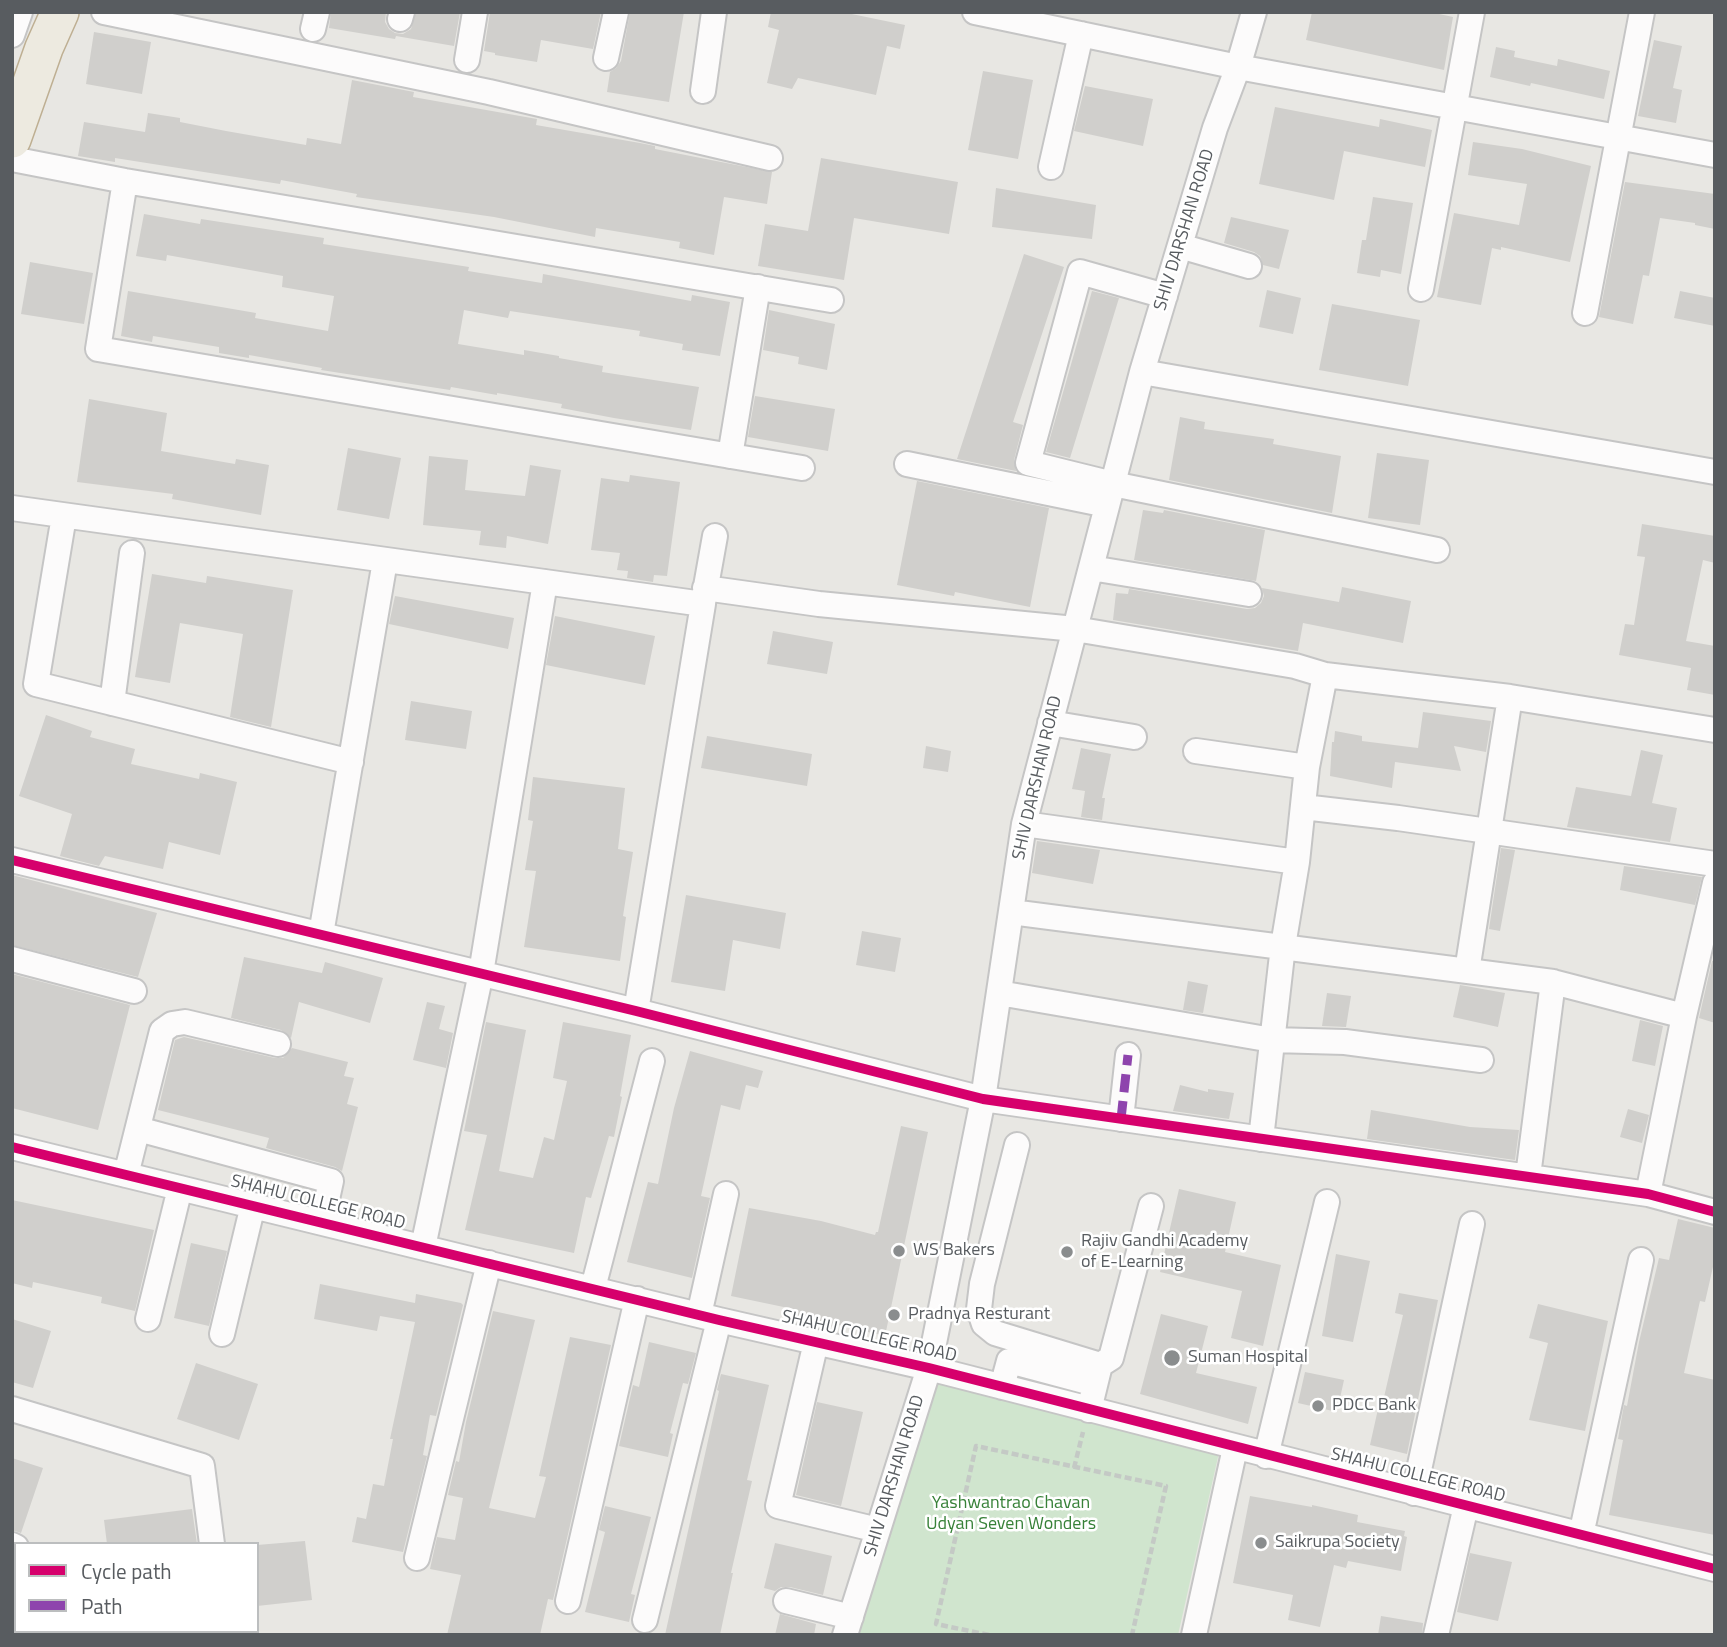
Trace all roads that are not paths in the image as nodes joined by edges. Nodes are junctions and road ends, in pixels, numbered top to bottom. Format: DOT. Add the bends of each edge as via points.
graph roads {
  1 [pos="20,12"];
  2 [pos="60,12"];
  3 [pos="104,12"];
  4 [pos="475,12"];
  5 [pos="616,12"];
  6 [pos="714,12"];
  7 [pos="975,12"];
  8 [pos="1254,12"];
  9 [pos="1472,12"];
  10 [pos="1642,12"];
  11 [pos="1003,15"];
  12 [pos="12,34"];
  13 [pos="1081,34"];
  14 [pos="606,58"];
  15 [pos="467,60"];
  16 [pos="1238,67"];
  17 [pos="702,90"];
  18 [pos="1454,107"];
  19 [pos="1618,137"];
  20 [pos="12,139"];
  21 [pos="1715,155"];
  22 [pos="770,158"];
  23 [pos="12,159"];
  24 [pos="1051,167"];
  25 [pos="125,181"];
  26 [pos="1180,246"];
  27 [pos="1249,266"];
  28 [pos="758,287"];
  29 [pos="1420,289"];
  30 [pos="1165,296"];
  31 [pos="831,300"];
  32 [pos="1585,313"];
  33 [pos="1142,372"];
  34 [pos="730,456"];
  35 [pos="907,464"];
  36 [pos="803,468"];
  37 [pos="1715,472"];
  38 [pos="1110,494"];
  39 [pos="12,508"];
  40 [pos="64,516"];
  41 [pos="715,536"];
  42 [pos="1437,550"];
  43 [pos="132,553"];
  44 [pos="385,561"];
  45 [pos="1091,568"];
  46 [pos="545,582"];
  47 [pos="1249,594"];
  48 [pos="704,596"];
  49 [pos="1075,629"];
  50 [pos="1325,675"];
  51 [pos="1510,697"];
  52 [pos="111,703"];
  53 [pos="1050,723"];
  54 [pos="1715,730"];
  55 [pos="1134,737"];
  56 [pos="1196,751"];
  57 [pos="351,762"];
  58 [pos="1307,767"];
  59 [pos="1303,807"];
  60 [pos="1024,824"];
  61 [pos="1488,832"];
  62 [pos="12,860"];
  63 [pos="1297,862"];
  64 [pos="1715,864"];
  65 [pos="1715,883"];
  66 [pos="1011,912"];
  67 [pos="321,934"];
  68 [pos="1283,946"];
  69 [pos="12,959"];
  70 [pos="1466,971"];
  71 [pos="481,973"];
  72 [pos="1553,982"];
  73 [pos="134,991"];
  74 [pos="999,993"];
  75 [pos="636,1011"];
  76 [pos="1684,1016"];
  77 [pos="1272,1040"];
  78 [pos="278,1044"];
  79 [pos="1128,1055"];
  80 [pos="1481,1060"];
  81 [pos="652,1061"];
  82 [pos="983,1099"];
  83 [pos="1121,1119"];
  84 [pos="138,1129"];
  85 [pos="1261,1139"];
  86 [pos="1017,1145"];
  87 [pos="12,1147"];
  88 [pos="126,1175"];
  89 [pos="1528,1176"];
  90 [pos="180,1188"];
  91 [pos="726,1194"];
  92 [pos="1648,1194"];
  93 [pos="1327,1202"];
  94 [pos="253,1205"];
  95 [pos="1151,1206"];
  96 [pos="1715,1212"];
  97 [pos="322,1222"];
  98 [pos="1472,1224"];
  99 [pos="424,1247"];
  100 [pos="1641,1260"];
  101 [pos="489,1263"];
  102 [pos="593,1288"];
  103 [pos="637,1298"];
  104 [pos="709,1317"];
  105 [pos="148,1319"];
  106 [pos="222,1334"];
  107 [pos="816,1342"];
  108 [pos="1013,1350"];
  109 [pos="929,1368"];
  110 [pos="1098,1374"];
  111 [pos="1002,1387"];
  112 [pos="12,1409"];
  113 [pos="1089,1410"];
  114 [pos="1235,1448"];
  115 [pos="1266,1455"];
  116 [pos="1414,1493"];
  117 [pos="1466,1506"];
  118 [pos="878,1530"];
  119 [pos="1581,1535"];
  120 [pos="212,1542"];
  121 [pos="417,1558"];
  122 [pos="1715,1569"];
  123 [pos="568,1601"];
  124 [pos="786,1601"];
  125 [pos="645,1620"];
  126 [pos="848,1626"];
  127 [pos="1194,1635"];
  128 [pos="1436,1635"];
  1 -- 12 [label="street"];
  2 -- 20 [label="highway"];
  3 -- 22 [label="street" via="489,92"];
  4 -- 15 [label="street"];
  5 -- 14 [label="street"];
  6 -- 17 [label="street"];
  7 -- 11 [label="street"];
  8 -- 16 [label="street, SHIV DARSHAN ROAD"];
  9 -- 18 [label="street"];
  10 -- 19 [label="street"];
  11 -- 13 [label="street"];
  13 -- 16 [label="street"];
  13 -- 24 [label="street"];
  16 -- 18 [label="street"];
  16 -- 26 [label="street, SHIV DARSHAN ROAD"];
  18 -- 19 [label="street"];
  18 -- 29 [label="street"];
  19 -- 21 [label="street"];
  19 -- 32 [label="street"];
  23 -- 25 [label="street"];
  25 -- 28 [label="street"];
  25 -- 34 [label="street" via="99,349"];
  26 -- 27 [label="street"];
  26 -- 30 [label="street, SHIV DARSHAN ROAD"];
  28 -- 31 [label="street"];
  28 -- 34 [label="street"];
  30 -- 33 [label="street, SHIV DARSHAN ROAD"];
  30 -- 38 [label="street" via="1080,272 1028,463"];
  33 -- 37 [label="street"];
  33 -- 38 [label="street, SHIV DARSHAN ROAD"];
  34 -- 36 [label="street"];
  35 -- 38 [label="street"];
  38 -- 42 [label="street"];
  38 -- 45 [label="street, SHIV DARSHAN ROAD"];
  39 -- 40 [label="street"];
  40 -- 44 [label="street"];
  40 -- 52 [label="street" via="36,684"];
  41 -- 48 [label="street"];
  43 -- 52 [label="street"];
  44 -- 46 [label="street"];
  44 -- 57 [label="street"];
  45 -- 47 [label="street"];
  45 -- 49 [label="street, SHIV DARSHAN ROAD"];
  46 -- 48 [label="street"];
  46 -- 71 [label="street"];
  48 -- 49 [label="street"];
  48 -- 75 [label="street"];
  49 -- 50 [label="street"];
  49 -- 53 [label="street, SHIV DARSHAN ROAD"];
  50 -- 51 [label="street"];
  50 -- 58 [label="street"];
  51 -- 54 [label="street"];
  51 -- 61 [label="street"];
  52 -- 57 [label="street"];
  53 -- 55 [label="street"];
  53 -- 60 [label="street, SHIV DARSHAN ROAD"];
  56 -- 58 [label="street"];
  57 -- 67 [label="street"];
  58 -- 59 [label="street"];
  59 -- 61 [label="street"];
  59 -- 63 [label="street"];
  60 -- 63 [label="street"];
  60 -- 66 [label="street, SHIV DARSHAN ROAD"];
  61 -- 64 [label="street"];
  61 -- 70 [label="street"];
  62 -- 67 [label="street"];
  63 -- 68 [label="street"];
  65 -- 76 [label="street"];
  66 -- 68 [label="street"];
  66 -- 74 [label="street, SHIV DARSHAN ROAD"];
  67 -- 71 [label="street"];
  68 -- 70 [label="street"];
  68 -- 77 [label="street"];
  69 -- 73 [label="street"];
  70 -- 72 [label="street"];
  71 -- 75 [label="street"];
  71 -- 99 [label="street"];
  72 -- 76 [label="street"];
  72 -- 89 [label="street"];
  74 -- 77 [label="street"];
  74 -- 82 [label="street, SHIV DARSHAN ROAD"];
  75 -- 82 [label="street"];
  76 -- 92 [label="street"];
  77 -- 80 [label="street" via="1345,1042"];
  77 -- 85 [label="street"];
  78 -- 84 [label="street" via="185,1021 172,1024 162,1031"];
  79 -- 83 [label="street"];
  81 -- 102 [label="street"];
  82 -- 83 [label="street"];
  82 -- 109 [label="street, SHIV DARSHAN ROAD"];
  83 -- 85 [label="street"];
  84 -- 88 [label="street"];
  84 -- 97 [label="street" via="331,1181"];
  85 -- 89 [label="street"];
  86 -- 108 [label="street" via="979,1309 984,1324"];
  87 -- 88 [label="street, SHAHU COLLEGE ROAD"];
  88 -- 90 [label="street, SHAHU COLLEGE ROAD"];
  89 -- 92 [label="street"];
  90 -- 94 [label="street, SHAHU COLLEGE ROAD"];
  90 -- 105 [label="street"];
  91 -- 104 [label="street"];
  92 -- 96 [label="street"];
  93 -- 115 [label="street"];
  94 -- 97 [label="street, SHAHU COLLEGE ROAD"];
  94 -- 106 [label="street"];
  95 -- 110 [label="street" via="1111,1358"];
  97 -- 99 [label="street, SHAHU COLLEGE ROAD"];
  98 -- 116 [label="street"];
  99 -- 101 [label="street, SHAHU COLLEGE ROAD"];
  100 -- 119 [label="street"];
  101 -- 102 [label="street, SHAHU COLLEGE ROAD"];
  101 -- 121 [label="street"];
  102 -- 103 [label="street, SHAHU COLLEGE ROAD"];
  103 -- 104 [label="street, SHAHU COLLEGE ROAD"];
  103 -- 123 [label="street"];
  104 -- 107 [label="street, SHAHU COLLEGE ROAD"];
  104 -- 125 [label="street"];
  107 -- 109 [label="street, SHAHU COLLEGE ROAD"];
  107 -- 118 [label="street" via="778,1506"];
  108 -- 110 [label="street"];
  108 -- 111 [label="street"];
  109 -- 111 [label="street, SHAHU COLLEGE ROAD"];
  109 -- 118 [label="street, SHIV DARSHAN ROAD"];
  110 -- 113 [label="street"];
  111 -- 113 [label="street, SHAHU COLLEGE ROAD"];
  112 -- 120 [label="street" via="202,1466"];
  113 -- 114 [label="street, SHAHU COLLEGE ROAD"];
  114 -- 115 [label="street, SHAHU COLLEGE ROAD"];
  114 -- 127 [label="street"];
  115 -- 116 [label="street, SHAHU COLLEGE ROAD"];
  116 -- 117 [label="street, SHAHU COLLEGE ROAD"];
  117 -- 119 [label="street, SHAHU COLLEGE ROAD"];
  117 -- 128 [label="street"];
  118 -- 126 [label="street, SHIV DARSHAN ROAD"];
  119 -- 122 [label="street, SHAHU COLLEGE ROAD"];
  124 -- 126 [label="street"];
}
